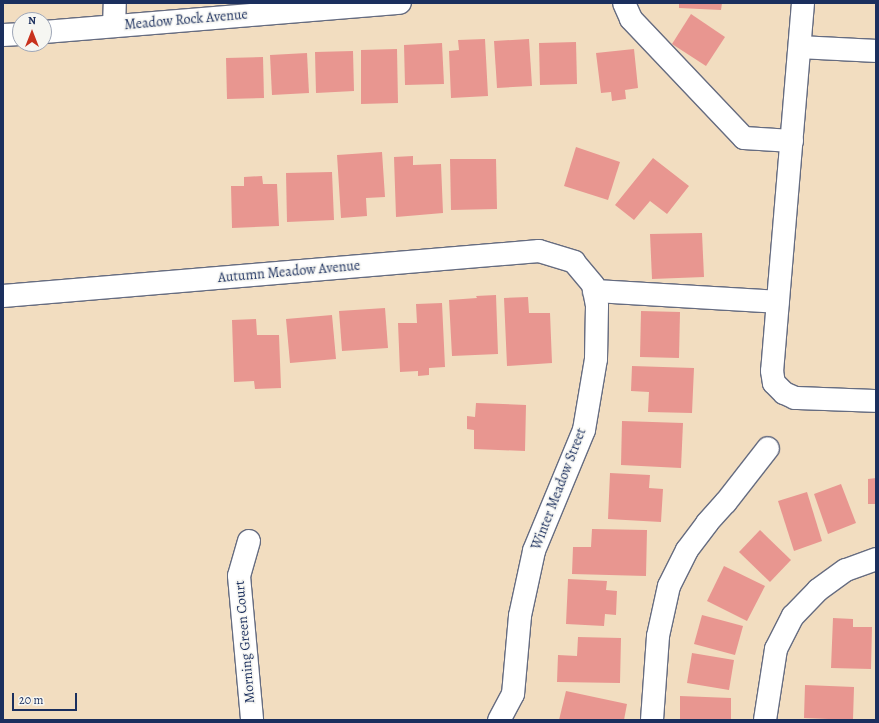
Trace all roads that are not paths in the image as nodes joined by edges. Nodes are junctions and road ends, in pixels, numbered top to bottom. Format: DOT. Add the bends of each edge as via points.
graph roads {
  1 [pos="115,3"];
  2 [pos="400,3"];
  3 [pos="624,3"];
  4 [pos="803,3"];
  5 [pos="378,4"];
  6 [pos="114,26"];
  7 [pos="52,31"];
  8 [pos="800,47"];
  9 [pos="876,51"];
  10 [pos="792,141"];
  11 [pos="574,262"];
  12 [pos="594,291"];
  13 [pos="3,296"];
  14 [pos="778,302"];
  15 [pos="876,401"];
  16 [pos="768,448"];
  17 [pos="248,541"];
  18 [pos="876,559"];
  19 [pos="252,720"];
  20 [pos="499,720"];
  21 [pos="652,720"];
  22 [pos="765,720"];
  1 -- 6 [label="street"];
  2 -- 5 [label="street, Meadow Rock Avenue"];
  3 -- 10 [label="street" via="631,19 744,138"];
  4 -- 8 [label="street"];
  5 -- 6 [label="street, Meadow Rock Avenue"];
  6 -- 7 [label="street, Meadow Rock Avenue"];
  8 -- 9 [label="street"];
  8 -- 10 [label="street"];
  10 -- 14 [label="street"];
  11 -- 12 [label="street, Winter Meadow Street" via="593,285"];
  11 -- 13 [label="street, Autumn Meadow Avenue" via="539,252"];
  12 -- 14 [label="street"];
  12 -- 20 [label="street, Winter Meadow Street" via="597,306 596,359 584,430 534,550 520,616 513,694"];
  14 -- 15 [label="street" via="772,371 774,383 784,393 795,398"];
  16 -- 21 [label="street" via="687,550 669,586 658,636"];
  17 -- 19 [label="street, Morning Green Court" via="239,576"];
  18 -- 22 [label="street" via="846,570 818,590 793,616 776,649"];
}
